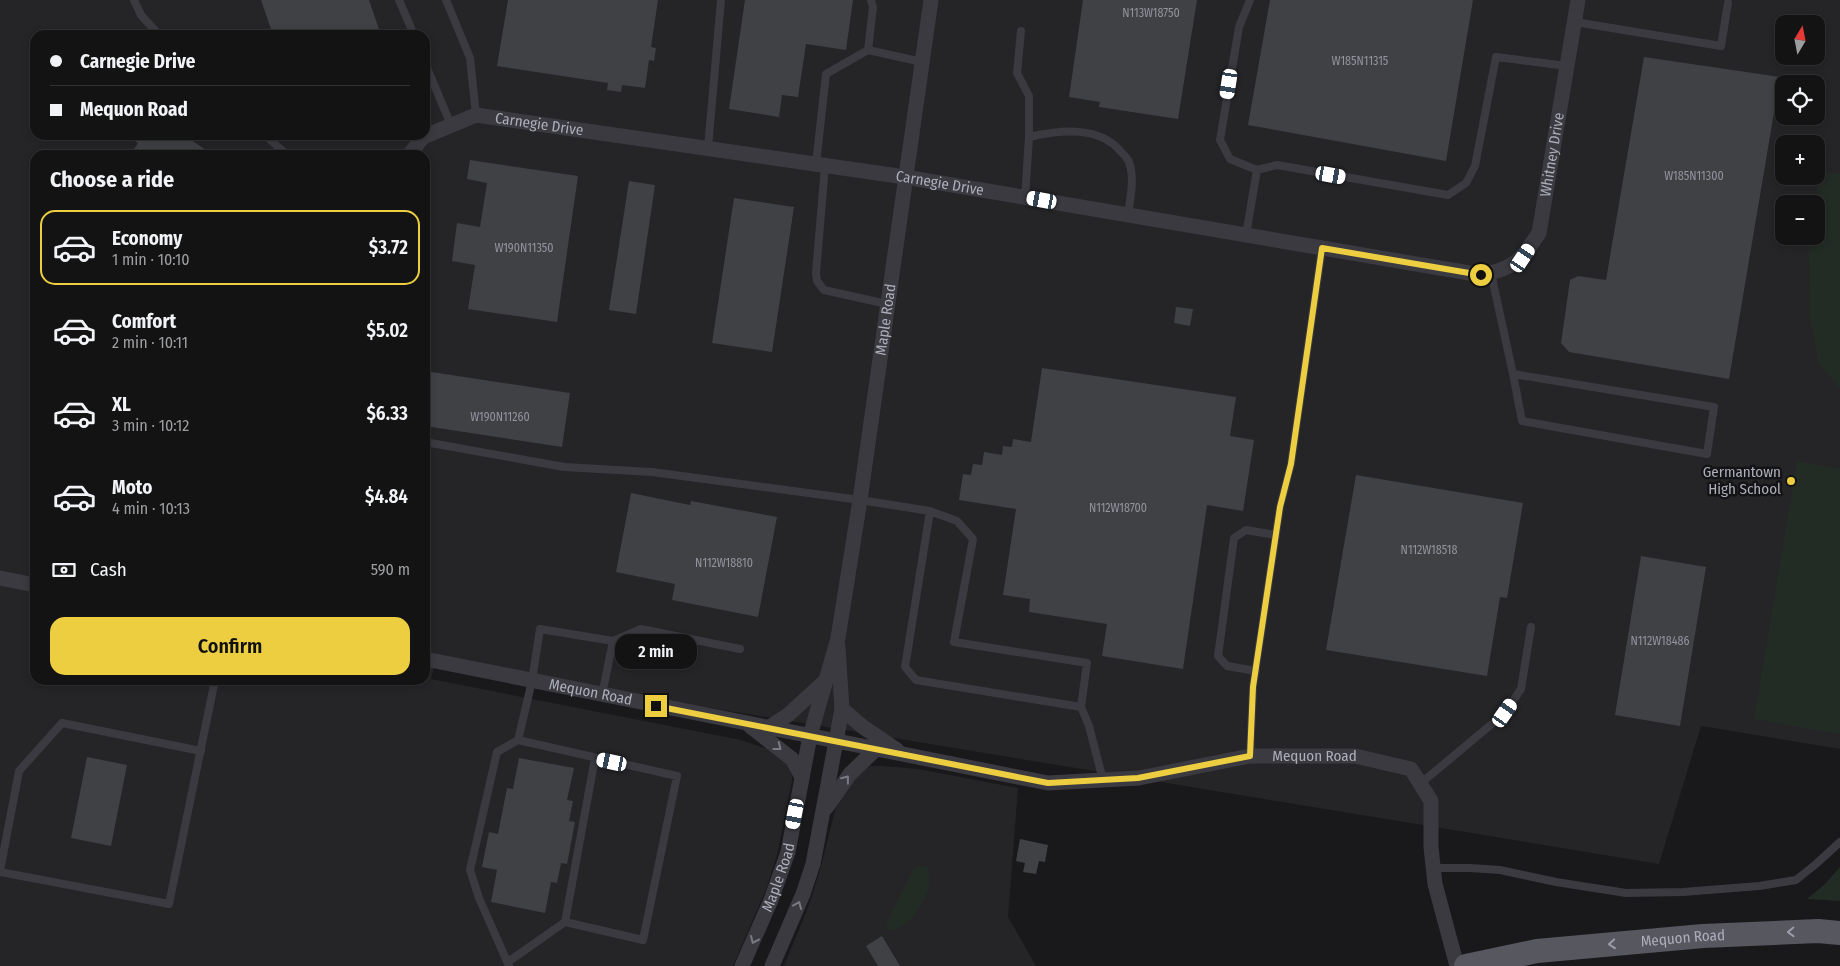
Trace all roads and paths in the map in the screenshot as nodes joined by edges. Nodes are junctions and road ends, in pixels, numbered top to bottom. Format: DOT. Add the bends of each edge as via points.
graph roads {
  1 [pos="134,0"];
  2 [pos="399,0"];
  3 [pos="446,0"];
  4 [pos="721,0"];
  5 [pos="871,0"];
  6 [pos="931,0"];
  7 [pos="1250,0"];
  8 [pos="1578,0"];
  9 [pos="1728,3"];
  10 [pos="1574,22"];
  11 [pos="154,30"];
  12 [pos="412,30"];
  13 [pos="1021,31"];
  14 [pos="868,50"];
  15 [pos="922,62"];
  16 [pos="1567,66"];
  17 [pos="430,74"];
  18 [pos="476,115"];
  19 [pos="451,125"];
  20 [pos="430,134"];
  21 [pos="1029,138"];
  22 [pos="270,140"];
  23 [pos="708,148"];
  24 [pos="281,150"];
  25 [pos="820,165"];
  26 [pos="1257,170"];
  27 [pos="905,177"];
  28 [pos="1025,198"];
  29 [pos="1128,215"];
  30 [pos="1246,235"];
  31 [pos="1322,248"];
  32 [pos="1486,274"];
  33 [pos="887,304"];
  34 [pos="1512,374"];
  35 [pos="430,443"];
  36 [pos="860,500"];
  37 [pos="930,511"];
  38 [pos="1276,535"];
  39 [pos="0,578"];
  40 [pos="30,584"];
  41 [pos="1532,627"];
  42 [pos="838,638"];
  43 [pos="614,641"];
  44 [pos="740,649"];
  45 [pos="430,660"];
  46 [pos="1256,671"];
  47 [pos="532,681"];
  48 [pos="824,682"];
  49 [pos="215,685"];
  50 [pos="602,695"];
  51 [pos="1080,707"];
  52 [pos="842,709"];
  53 [pos="747,724"];
  54 [pos="768,728"];
  55 [pos="810,736"];
  56 [pos="518,740"];
  57 [pos="836,742"];
  58 [pos="876,749"];
  59 [pos="201,751"];
  60 [pos="904,755"];
  61 [pos="1250,756"];
  62 [pos="595,758"];
  63 [pos="802,777"];
  64 [pos="1102,780"];
  65 [pos="1420,784"];
  66 [pos="822,814"];
  67 [pos="1840,842"];
  68 [pos="1433,868"];
  69 [pos="0,872"];
  70 [pos="565,922"];
  71 [pos="1840,933"];
  72 [pos="508,964"];
  73 [pos="742,966"];
  74 [pos="772,966"];
  75 [pos="1457,966"];
  76 [pos="1466,966"];
  1 -- 11 [label="lane" via="141,15"];
  2 -- 12 [label="lane"];
  3 -- 18 [label="lane" via="470,58"];
  4 -- 23 [label="lane"];
  5 -- 14 [label="lane"];
  6 -- 15 [label="street, Maple Road"];
  7 -- 26 [label="lane" via="1238,27 1220,140 1230,159"];
  8 -- 10 [label="street, Whitney Drive"];
  9 -- 10 [label="lane" via="1720,46"];
  10 -- 16 [label="street, Whitney Drive"];
  13 -- 21 [label="lane" via="1017,73 1029,96"];
  14 -- 15 [label="lane"];
  14 -- 25 [label="lane" via="826,74"];
  15 -- 27 [label="street, Maple Road"];
  16 -- 26 [label="lane" via="1496,57 1475,166 1466,183 1448,195 1277,165"];
  16 -- 32 [label="street, Whitney Drive" via="1539,233 1523,258 1502,271"];
  17 -- 19 [label="lane"];
  18 -- 19 [label="street, Carnegie Drive"];
  18 -- 23 [label="street, Carnegie Drive"];
  19 -- 20 [label="street, Carnegie Drive"];
  21 -- 28 [label="lane"];
  21 -- 29 [label="lane" via="1054,132 1082,132 1114,143 1129,162 1132,185"];
  22 -- 24 [label="lane"];
  23 -- 25 [label="street, Carnegie Drive"];
  25 -- 27 [label="street, Carnegie Drive"];
  25 -- 33 [label="lane" via="818,281 824,290"];
  26 -- 30 [label="lane"];
  27 -- 28 [label="street, Carnegie Drive"];
  27 -- 33 [label="street, Maple Road"];
  28 -- 29 [label="street, Carnegie Drive"];
  29 -- 30 [label="street, Carnegie Drive"];
  30 -- 31 [label="street, Carnegie Drive"];
  31 -- 32 [label="street, Carnegie Drive"];
  31 -- 38 [label="lane" via="1291,464"];
  32 -- 34 [label="lane"];
  33 -- 36 [label="street, Maple Road"];
  34 -- 34 [label="lane" via="1714,408 1707,454 1522,421"];
  35 -- 36 [label="lane" via="564,467 652,472"];
  36 -- 37 [label="lane"];
  36 -- 42 [label="street, Maple Road"];
  37 -- 51 [label="lane" via="958,520 973,539 954,642 1087,663"];
  37 -- 51 [label="lane" via="905,667 916,680"];
  38 -- 46 [label="lane"];
  38 -- 46 [label="lane" via="1246,530 1234,538 1218,656 1227,666"];
  39 -- 40 [label="street"];
  41 -- 65 [label="lane" via="1521,689 1505,713"];
  42 -- 48 [label="street, Maple Road"];
  42 -- 52 [label="street, Maple Road"];
  43 -- 44 [label="lane" via="641,629"];
  43 -- 47 [label="lane" via="540,629"];
  43 -- 50 [label="lane"];
  45 -- 47 [label="street, Mequon Road"];
  46 -- 61 [label="lane"];
  47 -- 50 [label="street, Mequon Road"];
  47 -- 56 [label="lane"];
  48 -- 54 [label="street" via="788,715"];
  48 -- 55 [label="street, Maple Road"];
  49 -- 59 [label="lane"];
  50 -- 53 [label="street, Mequon Road"];
  51 -- 64 [label="lane" via="1089,726"];
  52 -- 57 [label="street, Maple Road"];
  52 -- 60 [label="street"];
  53 -- 54 [label="street, Mequon Road"];
  53 -- 63 [label="street, one-way" via="792,759"];
  54 -- 55 [label="street, Mequon Road"];
  55 -- 57 [label="street, Mequon Road"];
  55 -- 63 [label="street, Maple Road"];
  56 -- 62 [label="lane"];
  56 -- 72 [label="lane" via="497,752 470,870"];
  57 -- 58 [label="street, Mequon Road"];
  57 -- 66 [label="street, Maple Road"];
  58 -- 60 [label="street, Mequon Road"];
  66 -- 58 [label="street, one-way" via="850,774"];
  59 -- 69 [label="lane" via="62,723 19,771"];
  59 -- 69 [label="lane" via="169,904"];
  60 -- 64 [label="street, Mequon Road" via="1048,783"];
  61 -- 64 [label="street, Mequon Road" via="1138,778"];
  61 -- 65 [label="street, Mequon Road" via="1356,756 1411,770"];
  62 -- 70 [label="lane"];
  62 -- 70 [label="lane" via="677,776 643,940"];
  63 -- 73 [label="street, Maple Road, one-way" via="782,871"];
  65 -- 68 [label="street, Mequon Road" via="1431,801"];
  74 -- 66 [label="street, Maple Road, one-way" via="813,864"];
  67 -- 68 [label="lane" via="1796,880 1683,892 1626,893 1500,870"];
  68 -- 75 [label="street, Mequon Road"];
  70 -- 72 [label="lane"];
  71 -- 76 [label="main road, Mequon Road, one-way" via="1702,936 1538,951"];
}
